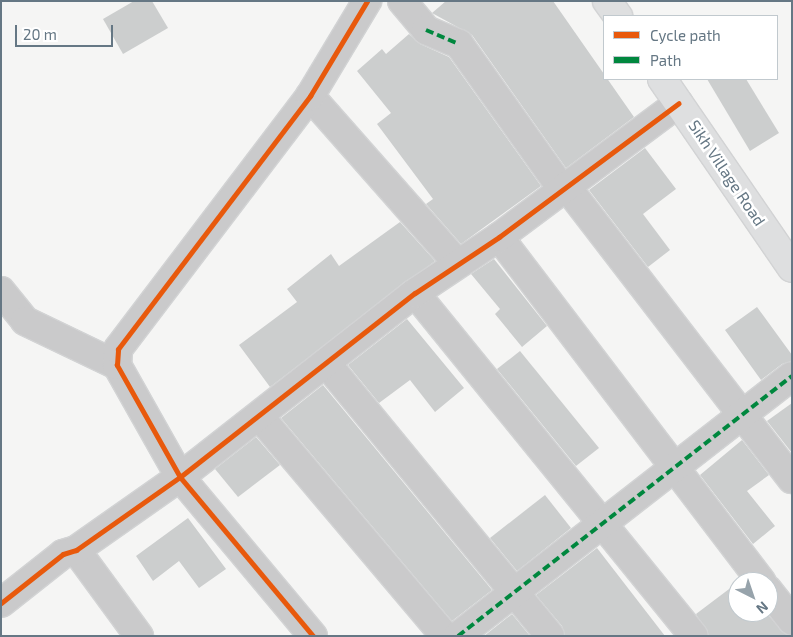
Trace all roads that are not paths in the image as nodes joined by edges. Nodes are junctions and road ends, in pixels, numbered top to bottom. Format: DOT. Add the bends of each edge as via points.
graph roads {
  1 [pos="367,1"];
  2 [pos="402,1"];
  3 [pos="607,1"];
  4 [pos="617,15"];
  5 [pos="663,80"];
  6 [pos="310,96"];
  7 [pos="679,104"];
  8 [pos="564,188"];
  9 [pos="499,237"];
  10 [pos="457,263"];
  11 [pos="792,268"];
  12 [pos="1,291"];
  13 [pos="415,293"];
  14 [pos="326,363"];
  15 [pos="118,365"];
  16 [pos="792,376"];
  17 [pos="742,415"];
  18 [pos="259,416"];
  19 [pos="675,468"];
  20 [pos="180,477"];
  21 [pos="792,479"];
  22 [pos="602,523"];
  23 [pos="76,550"];
  24 [pos="754,572"];
  25 [pos="514,592"];
  26 [pos="778,603"];
  27 [pos="1,604"];
  28 [pos="792,622"];
  29 [pos="139,636"];
  30 [pos="313,636"];
  31 [pos="445,636"];
  32 [pos="458,636"];
  33 [pos="550,636"];
  34 [pos="694,636"];
  1 -- 6 [label="street"];
  2 -- 8 [label="street" via="426,30 459,44"];
  3 -- 4 [label="main road"];
  5 -- 7 [label="main road, Sikh Village Road"];
  6 -- 10 [label="street"];
  6 -- 15 [label="street" via="118,350"];
  7 -- 8 [label="street"];
  7 -- 11 [label="main road, Sikh Village Road"];
  8 -- 9 [label="street"];
  8 -- 17 [label="street"];
  9 -- 10 [label="street"];
  9 -- 19 [label="street"];
  10 -- 13 [label="street"];
  12 -- 15 [label="street" via="25,321"];
  13 -- 14 [label="street"];
  13 -- 22 [label="street"];
  14 -- 18 [label="street"];
  14 -- 25 [label="street"];
  15 -- 20 [label="street"];
  16 -- 17 [label="street"];
  17 -- 19 [label="street"];
  17 -- 21 [label="street"];
  18 -- 20 [label="street"];
  18 -- 31 [label="street"];
  19 -- 22 [label="street"];
  19 -- 24 [label="street"];
  20 -- 23 [label="street"];
  20 -- 30 [label="street"];
  22 -- 25 [label="street"];
  22 -- 34 [label="street"];
  23 -- 27 [label="street" via="63,554"];
  23 -- 29 [label="street"];
  25 -- 32 [label="street"];
  25 -- 33 [label="street"];
  26 -- 28 [label="street"];
}
